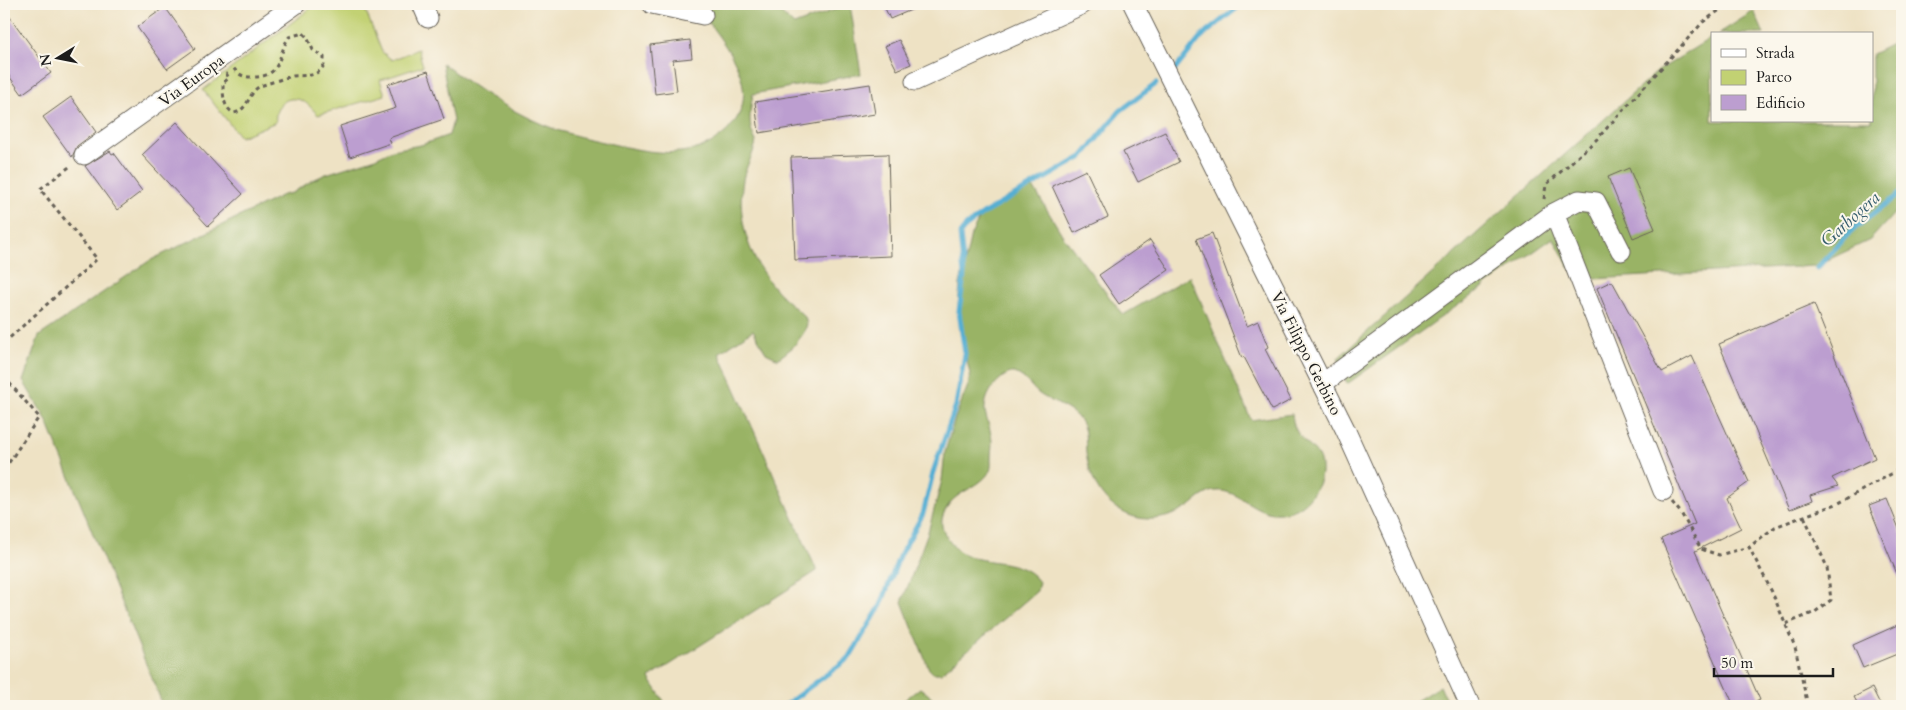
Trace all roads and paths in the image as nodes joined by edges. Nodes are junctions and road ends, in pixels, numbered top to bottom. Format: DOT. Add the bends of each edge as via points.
graph roads {
  1 [pos="296,4"];
  2 [pos="652,4"];
  3 [pos="1082,4"];
  4 [pos="1133,4"];
  5 [pos="1728,4"];
  6 [pos="703,15"];
  7 [pos="221,58"];
  8 [pos="916,81"];
  9 [pos="84,155"];
  10 [pos="1554,213"];
  11 [pos="1622,252"];
  12 [pos="4,344"];
  13 [pos="4,377"];
  14 [pos="1322,384"];
  15 [pos="1902,468"];
  16 [pos="4,470"];
  17 [pos="1663,491"];
  18 [pos="1804,516"];
  19 [pos="1749,547"];
  20 [pos="1786,624"];
  21 [pos="1470,706"];
  22 [pos="1808,706"];
  1 -- 7 [label="street, Via Europa"];
  2 -- 6 [label="street"];
  3 -- 8 [label="street"];
  4 -- 14 [label="street, Via Filippo Gerbino"];
  5 -- 10 [label="path" via="1703,22 1596,140 1546,184 1543,203"];
  7 -- 7 [label="path" via="229,78 223,84 224,102 234,113 240,112 261,86 294,76 311,76 322,70 324,65 324,57 313,50 303,33 289,37 273,71 260,77 237,73"];
  7 -- 9 [label="street, Via Europa"];
  9 -- 12 [label="path" via="40,188 97,259"];
  10 -- 11 [label="street" via="1579,200 1596,202"];
  10 -- 14 [label="street"];
  10 -- 17 [label="street"];
  13 -- 16 [label="path" via="39,417"];
  14 -- 21 [label="street, Via Filippo Gerbino"];
  15 -- 18 [label="path" via="1839,503"];
  17 -- 19 [label="path" via="1681,513 1701,549 1719,555"];
  18 -- 19 [label="path" via="1775,527"];
  18 -- 20 [label="path" via="1827,567 1831,600 1815,612"];
  19 -- 20 [label="path"];
  20 -- 22 [label="path" via="1795,647"];
}
